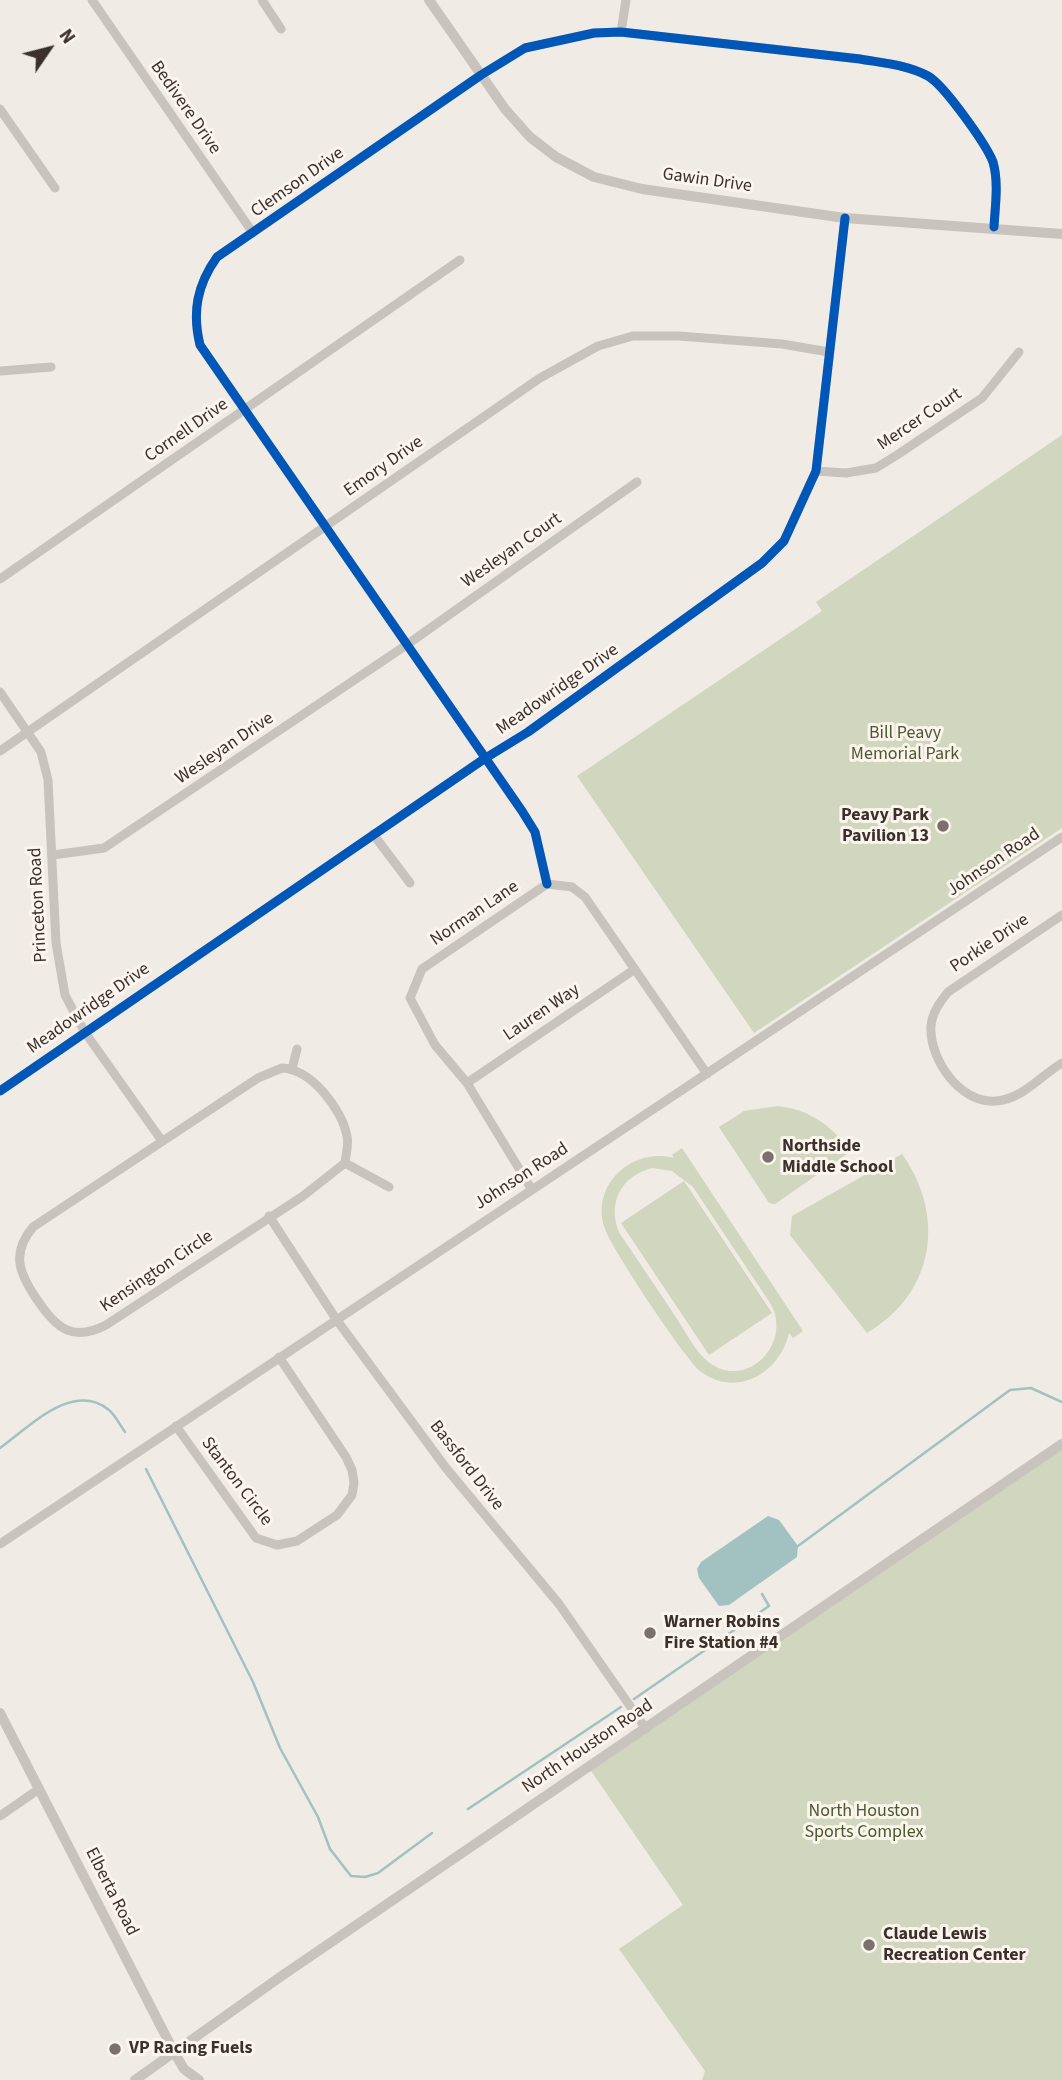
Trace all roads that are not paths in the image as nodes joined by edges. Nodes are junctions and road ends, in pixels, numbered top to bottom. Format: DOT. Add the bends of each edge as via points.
graph roads {
  1 [pos="92,0"];
  2 [pos="262,0"];
  3 [pos="429,0"];
  4 [pos="625,0"];
  5 [pos="281,29"];
  6 [pos="621,32"];
  7 [pos="481,75"];
  8 [pos="0,109"];
  9 [pos="55,188"];
  10 [pos="845,219"];
  11 [pos="994,227"];
  12 [pos="253,233"];
  13 [pos="1062,234"];
  14 [pos="460,260"];
  15 [pos="829,352"];
  16 [pos="1020,352"];
  17 [pos="51,367"];
  18 [pos="0,370"];
  19 [pos="0,377"];
  20 [pos="243,411"];
  21 [pos="816,471"];
  22 [pos="638,482"];
  23 [pos="326,527"];
  24 [pos="0,579"];
  25 [pos="405,646"];
  26 [pos="0,692"];
  27 [pos="27,733"];
  28 [pos="0,751"];
  29 [pos="484,759"];
  30 [pos="373,834"];
  31 [pos="1062,837"];
  32 [pos="53,855"];
  33 [pos="410,883"];
  34 [pos="547,884"];
  35 [pos="1062,915"];
  36 [pos="635,969"];
  37 [pos="84,1031"];
  38 [pos="297,1049"];
  39 [pos="1062,1063"];
  40 [pos="292,1069"];
  41 [pos="707,1074"];
  42 [pos="467,1083"];
  43 [pos="0,1091"];
  44 [pos="162,1141"];
  45 [pos="345,1163"];
  46 [pos="390,1187"];
  47 [pos="531,1190"];
  48 [pos="269,1216"];
  49 [pos="336,1319"];
  50 [pos="279,1357"];
  51 [pos="176,1426"];
  52 [pos="1062,1444"];
  53 [pos="0,1544"];
  54 [pos="0,1713"];
  55 [pos="646,1729"];
  56 [pos="39,1789"];
  57 [pos="0,1816"];
  58 [pos="174,2052"];
  59 [pos="135,2080"];
  60 [pos="199,2080"];
  1 -- 12 [label="street, Bedivere Drive"];
  2 -- 5 [label="street"];
  3 -- 7 [label="street, Gawin Drive"];
  4 -- 6 [label="street"];
  6 -- 7 [label="street, Clemson Drive" via="525,48"];
  6 -- 11 [label="street, Clemson Drive" via="860,59 899,65 930,77 977,133 993,163 997,194"];
  7 -- 10 [label="street, Gawin Drive" via="530,137 594,177 642,189"];
  7 -- 12 [label="street, Clemson Drive"];
  8 -- 9 [label="street"];
  10 -- 11 [label="street, Gawin Drive"];
  10 -- 15 [label="street, Meadowridge Drive"];
  11 -- 13 [label="street, Gawin Drive"];
  12 -- 20 [label="street, Clemson Drive" via="217,257 206,273 194,321 200,345"];
  14 -- 20 [label="street, Cornell Drive"];
  15 -- 21 [label="street, Meadowridge Drive"];
  15 -- 23 [label="street, Emory Drive" via="679,336 633,336 598,346 540,378"];
  16 -- 21 [label="street, Mercer Court" via="982,398 897,456 876,468"];
  17 -- 18 [label="street"];
  18 -- 19 [label="street"];
  20 -- 23 [label="street, Clemson Drive"];
  20 -- 24 [label="street, Cornell Drive"];
  21 -- 29 [label="street, Meadowridge Drive" via="784,541 762,563"];
  22 -- 25 [label="street, Wesleyan Court"];
  23 -- 25 [label="street, Clemson Drive"];
  23 -- 27 [label="street, Emory Drive"];
  25 -- 29 [label="street, Clemson Drive"];
  25 -- 32 [label="street, Wesleyan Drive" via="104,848"];
  26 -- 27 [label="street, Princeton Road"];
  27 -- 28 [label="street, Emory Drive"];
  27 -- 32 [label="street, Princeton Road" via="41,752 48,780"];
  29 -- 30 [label="street, Meadowridge Drive"];
  29 -- 34 [label="street, Clemson Drive" via="535,832"];
  30 -- 33 [label="street"];
  30 -- 37 [label="street, Meadowridge Drive"];
  31 -- 41 [label="street, Johnson Road"];
  32 -- 37 [label="street, Princeton Road" via="58,969 65,995"];
  34 -- 36 [label="street, Norman Lane" via="572,887 585,897"];
  34 -- 42 [label="street, Norman Lane" via="422,969 416,982 410,998 418,1018 452,1069"];
  35 -- 39 [label="street, Porkie Drive" via="947,992 936,1007 931,1026 934,1049 945,1070 959,1088 978,1099 1012,1097"];
  36 -- 41 [label="street, Norman Lane"];
  36 -- 42 [label="street, Lauren Way"];
  37 -- 43 [label="street, Meadowridge Drive"];
  37 -- 44 [label="street, Princeton Road"];
  38 -- 40 [label="street"];
  40 -- 44 [label="street, Kensington Circle" via="258,1077"];
  40 -- 45 [label="street" via="317,1084 344,1126 348,1139"];
  41 -- 47 [label="street, Johnson Road"];
  42 -- 47 [label="street, Norman Lane"];
  44 -- 48 [label="street, Kensington Circle" via="33,1227 24,1238 18,1253 23,1279 50,1320 66,1331 92,1332"];
  45 -- 46 [label="street"];
  45 -- 48 [label="street, Kensington Circle"];
  47 -- 49 [label="street, Johnson Road"];
  48 -- 49 [label="street, Bassford Drive"];
  49 -- 50 [label="street, Johnson Road"];
  49 -- 55 [label="street, Bassford Drive" via="446,1468 559,1604"];
  50 -- 51 [label="street, Johnson Road"];
  50 -- 51 [label="street, Stanton Circle" via="352,1470 352,1494 337,1515 289,1544 256,1538"];
  51 -- 53 [label="street, Johnson Road"];
  52 -- 55 [label="street, North Houston Road"];
  54 -- 56 [label="street, Elberta Road"];
  55 -- 58 [label="street, North Houston Road"];
  56 -- 57 [label="street"];
  56 -- 58 [label="street, Elberta Road"];
  58 -- 59 [label="street, North Houston Road"];
  58 -- 60 [label="street, Elberta Road" via="184,2069"];
}
